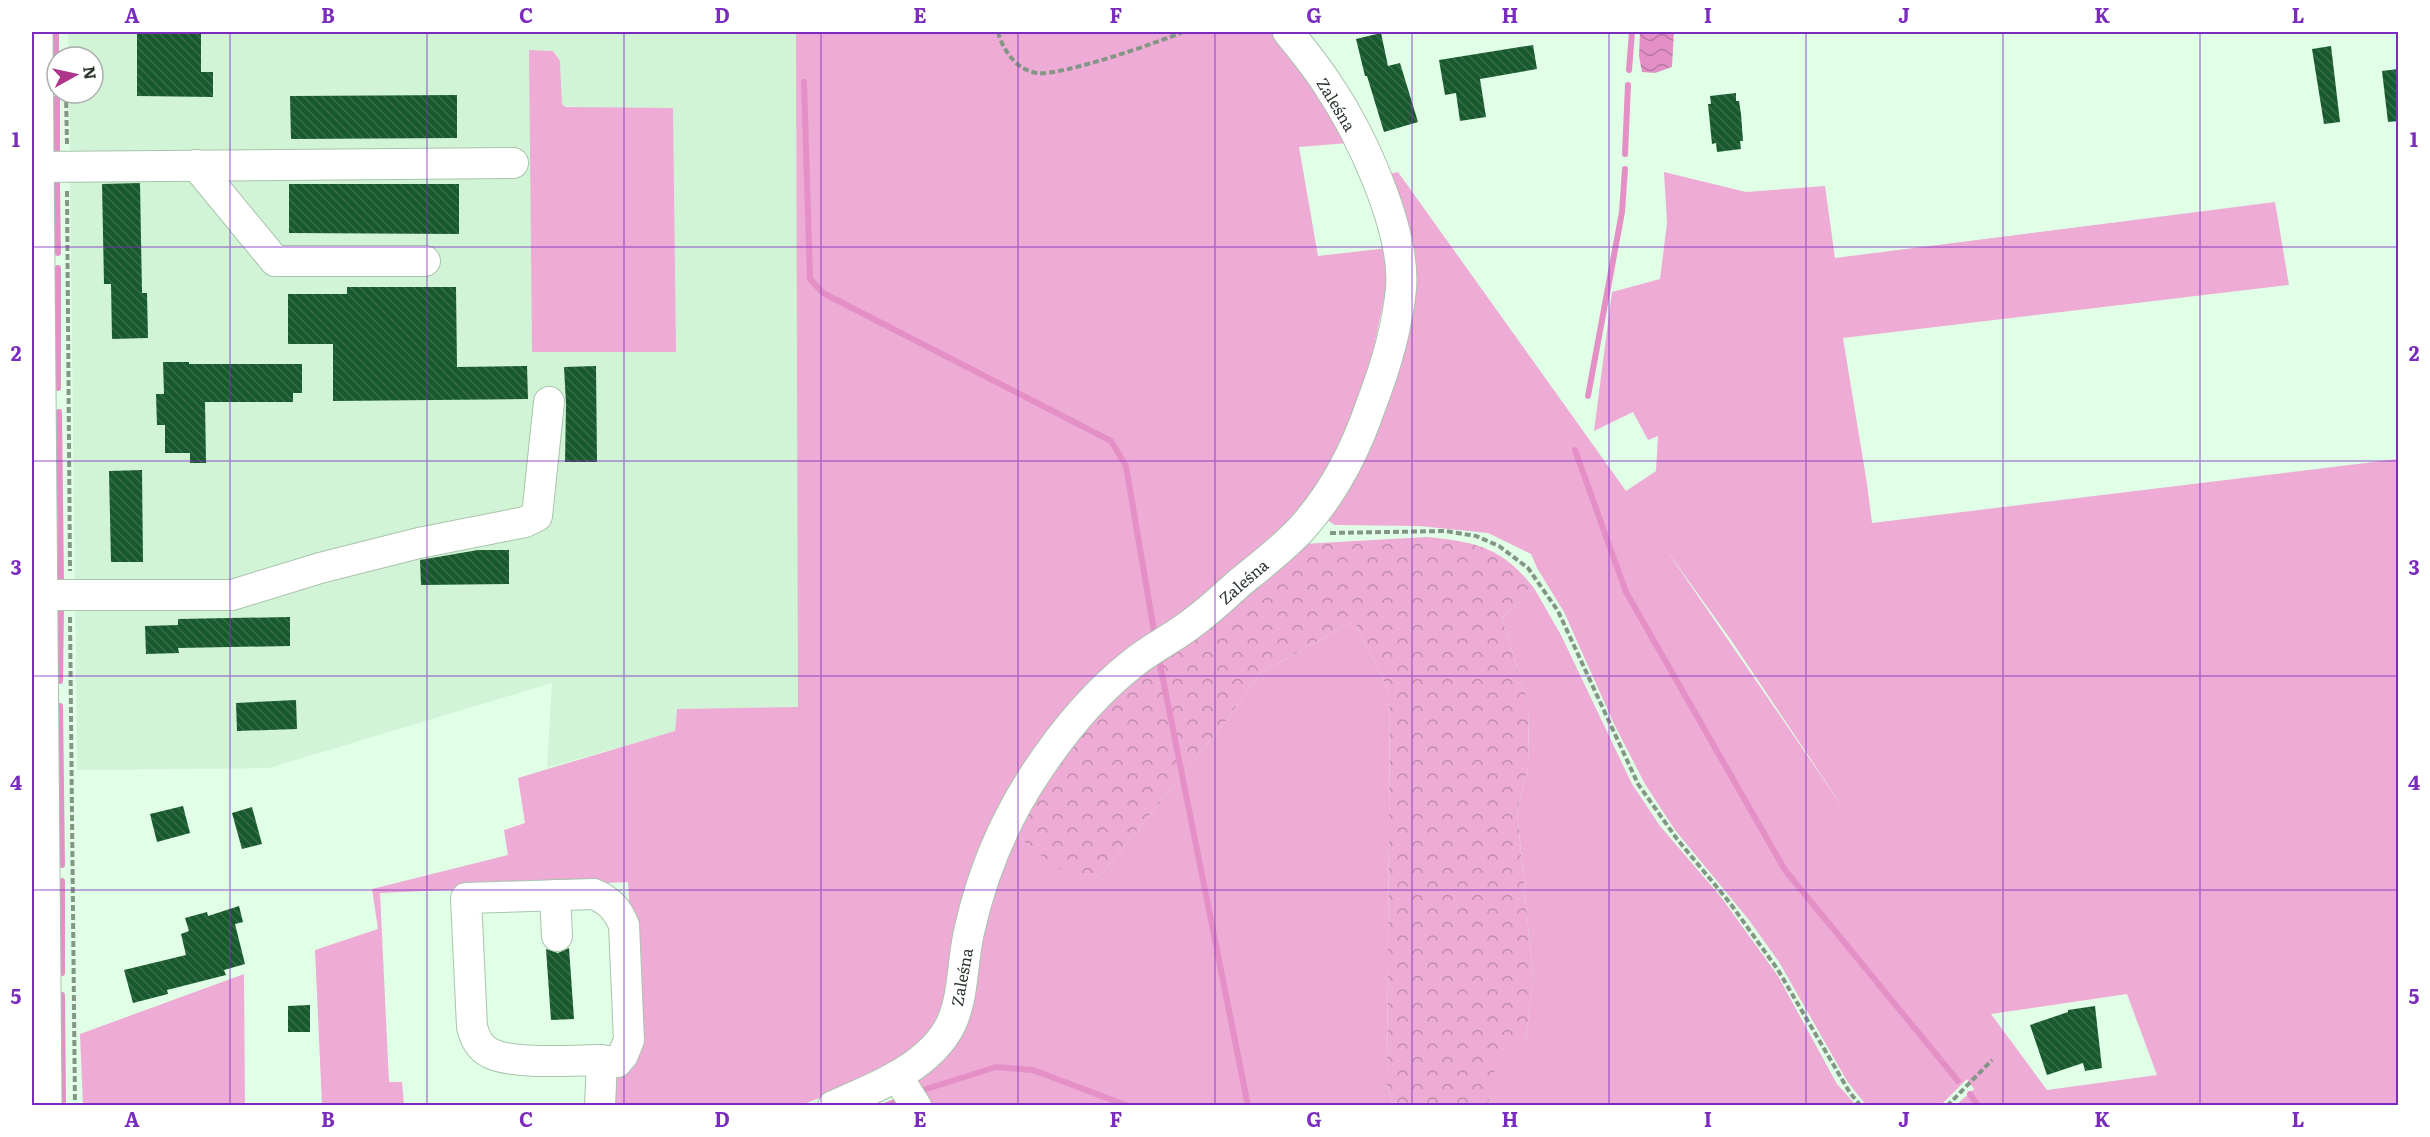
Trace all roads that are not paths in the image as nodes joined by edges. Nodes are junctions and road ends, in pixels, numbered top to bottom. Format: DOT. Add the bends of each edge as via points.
graph roads {
  1 [pos="1288,32"];
  2 [pos="35,39"];
  3 [pos="513,164"];
  4 [pos="196,165"];
  5 [pos="37,167"];
  6 [pos="425,261"];
  7 [pos="549,402"];
  8 [pos="41,595"];
  9 [pos="555,895"];
  10 [pos="557,936"];
  11 [pos="602,1060"];
  12 [pos="897,1076"];
  13 [pos="40,1085"];
  14 [pos="600,1106"];
  15 [pos="833,1106"];
  16 [pos="916,1106"];
  1 -- 12 [label="street, Zaleśna" via="1329,86 1355,132 1377,181 1400,256 1401,288 1393,335 1363,428 1333,487 1303,526 1190,626 1133,663 1103,689 1038,770 1013,807 977,898 950,1025 925,1055"];
  2 -- 5 [label="main road"];
  3 -- 4 [label="street"];
  4 -- 5 [label="street"];
  4 -- 6 [label="street" via="275,261"];
  5 -- 8 [label="main road"];
  7 -- 8 [label="street" via="537,516 525,522 419,543 232,595"];
  8 -- 13 [label="main road"];
  9 -- 10 [label="street"];
  9 -- 11 [label="street" via="594,894 617,910 624,925 629,1040 617,1062"];
  9 -- 11 [label="street" via="466,898 472,1027 476,1041 488,1053 505,1058"];
  11 -- 14 [label="street"];
  12 -- 15 [label="street, Zaleśna"];
  12 -- 16 [label="street"];
}
